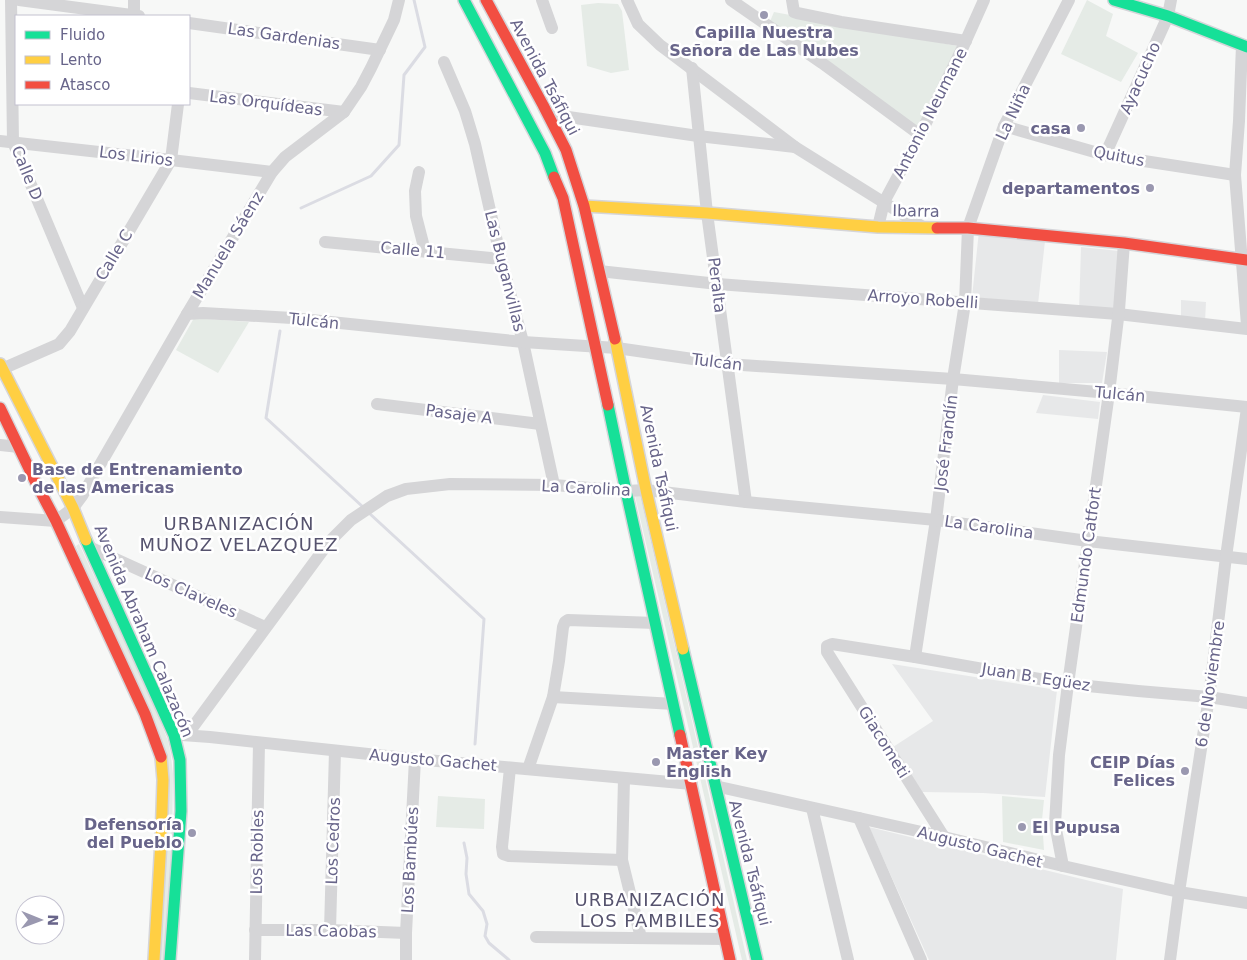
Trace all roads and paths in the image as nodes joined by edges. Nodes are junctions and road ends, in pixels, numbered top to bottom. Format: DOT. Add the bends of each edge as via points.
graph roads {
  1 [pos="11,0"];
  2 [pos="19,0"];
  3 [pos="134,0"];
  4 [pos="399,0"];
  5 [pos="464,0"];
  6 [pos="486,0"];
  7 [pos="542,0"];
  8 [pos="627,0"];
  9 [pos="731,0"];
  10 [pos="792,0"];
  11 [pos="984,0"];
  12 [pos="1069,0"];
  13 [pos="1114,0"];
  14 [pos="1171,0"];
  15 [pos="127,15"];
  16 [pos="134,15"];
  17 [pos="1168,16"];
  18 [pos="190,23"];
  19 [pos="552,28"];
  20 [pos="966,41"];
  21 [pos="1244,46"];
  22 [pos="380,50"];
  23 [pos="444,62"];
  24 [pos="692,68"];
  25 [pos="9,72"];
  26 [pos="190,93"];
  27 [pos="1247,104"];
  28 [pos="178,105"];
  29 [pos="344,112"];
  30 [pos="548,114"];
  31 [pos="1239,121"];
  32 [pos="1004,126"];
  33 [pos="920,135"];
  34 [pos="698,136"];
  35 [pos="0,141"];
  36 [pos="13,142"];
  37 [pos="795,146"];
  38 [pos="1105,155"];
  39 [pos="171,160"];
  40 [pos="272,172"];
  41 [pos="418,172"];
  42 [pos="1235,175"];
  43 [pos="884,202"];
  44 [pos="584,206"];
  45 [pos="707,213"];
  46 [pos="878,227"];
  47 [pos="923,228"];
  48 [pos="968,228"];
  49 [pos="325,242"];
  50 [pos="1124,243"];
  51 [pos="425,250"];
  52 [pos="501,259"];
  53 [pos="1244,260"];
  54 [pos="599,271"];
  55 [pos="718,284"];
  56 [pos="965,302"];
  57 [pos="83,308"];
  58 [pos="187,314"];
  59 [pos="1118,314"];
  60 [pos="1247,325"];
  61 [pos="1247,329"];
  62 [pos="523,342"];
  63 [pos="596,346"];
  64 [pos="616,348"];
  65 [pos="727,364"];
  66 [pos="1,367"];
  67 [pos="953,380"];
  68 [pos="1109,393"];
  69 [pos="377,404"];
  70 [pos="1247,407"];
  71 [pos="0,408"];
  72 [pos="540,424"];
  73 [pos="0,445"];
  74 [pos="19,447"];
  75 [pos="1242,483"];
  76 [pos="554,485"];
  77 [pos="646,490"];
  78 [pos="626,491"];
  79 [pos="746,502"];
  80 [pos="73,508"];
  81 [pos="0,518"];
  82 [pos="936,520"];
  83 [pos="56,521"];
  84 [pos="1088,541"];
  85 [pos="90,547"];
  86 [pos="1226,557"];
  87 [pos="1247,559"];
  88 [pos="656,623"];
  89 [pos="266,627"];
  90 [pos="827,646"];
  91 [pos="915,657"];
  92 [pos="1068,684"];
  93 [pos="553,696"];
  94 [pos="1209,697"];
  95 [pos="1247,703"];
  96 [pos="674,704"];
  97 [pos="180,735"];
  98 [pos="259,743"];
  99 [pos="336,751"];
  100 [pos="415,759"];
  101 [pos="510,768"];
  102 [pos="528,769"];
  103 [pos="624,779"];
  104 [pos="692,784"];
  105 [pos="714,786"];
  106 [pos="812,808"];
  107 [pos="859,818"];
  108 [pos="944,837"];
  109 [pos="622,860"];
  110 [pos="1063,866"];
  111 [pos="1179,892"];
  112 [pos="1247,902"];
  113 [pos="255,930"];
  114 [pos="330,930"];
  115 [pos="406,933"];
  116 [pos="536,937"];
  117 [pos="641,938"];
  118 [pos="725,940"];
  119 [pos="154,960"];
  120 [pos="170,960"];
  121 [pos="255,960"];
  122 [pos="406,960"];
  123 [pos="730,960"];
  124 [pos="757,960"];
  125 [pos="848,960"];
  126 [pos="921,960"];
  127 [pos="1170,960"];
  1 -- 25 [label="street, Calle D"];
  2 -- 15 [label="street"];
  3 -- 16 [label="street"];
  4 -- 22 [label="street, Manuela Sáenz"];
  5 -- 63 [label="main road" via="545,153 562,198"];
  6 -- 30 [label="main road, Avenida Tsáfiqui"];
  7 -- 19 [label="street"];
  8 -- 24 [label="street" via="638,24"];
  9 -- 33 [label="street"];
  10 -- 20 [label="street" via="796,13"];
  11 -- 20 [label="street, Antonio Neumane"];
  12 -- 32 [label="street, La Niña"];
  13 -- 17 [label="main road"];
  14 -- 17 [label="street, Ayacucho"];
  17 -- 21 [label="main road"];
  17 -- 38 [label="street, Ayacucho"];
  18 -- 22 [label="street, Las Gardenias"];
  20 -- 33 [label="street, Antonio Neumane"];
  21 -- 31 [label="street"];
  22 -- 29 [label="street, Manuela Sáenz"];
  23 -- 52 [label="street, Las Buganvillas" via="475,144"];
  24 -- 34 [label="street, Peralta"];
  24 -- 37 [label="street"];
  25 -- 36 [label="street, Calle D"];
  26 -- 29 [label="street, Las Orquídeas"];
  27 -- 31 [label="street"];
  28 -- 39 [label="street, Calle C"];
  29 -- 40 [label="street, Manuela Sáenz" via="285,157"];
  30 -- 34 [label="street"];
  30 -- 44 [label="main road, Avenida Tsáfiqui" via="566,150"];
  31 -- 42 [label="street"];
  32 -- 38 [label="street, Quitus"];
  32 -- 48 [label="street, La Niña"];
  33 -- 43 [label="street, Antonio Neumane"];
  34 -- 37 [label="street"];
  34 -- 45 [label="street, Peralta"];
  35 -- 36 [label="street, Los Lirios"];
  36 -- 39 [label="street, Los Lirios"];
  36 -- 57 [label="street, Calle D"];
  37 -- 43 [label="street"];
  38 -- 42 [label="street, Quitus"];
  39 -- 40 [label="street, Los Lirios"];
  39 -- 57 [label="street, Calle C"];
  40 -- 58 [label="street, Manuela Sáenz"];
  41 -- 51 [label="street" via="416,216"];
  42 -- 53 [label="street"];
  43 -- 46 [label="street, Antonio Neumane"];
  43 -- 47 [label="street"];
  44 -- 45 [label="main road, Ibarra"];
  44 -- 54 [label="main road, Avenida Tsáfiqui"];
  45 -- 46 [label="main road, Ibarra"];
  45 -- 55 [label="street, Peralta"];
  46 -- 47 [label="main road, Ibarra"];
  47 -- 48 [label="main road, Ibarra"];
  48 -- 50 [label="main road, Ibarra"];
  48 -- 56 [label="street, José Frandín"];
  49 -- 51 [label="street, Calle 11"];
  50 -- 53 [label="main road, Ibarra"];
  50 -- 59 [label="street, Edmundo Catfort"];
  51 -- 52 [label="street, Calle 11"];
  52 -- 62 [label="street, Las Buganvillas"];
  53 -- 60 [label="street"];
  54 -- 55 [label="street, Arroyo Robelli"];
  54 -- 64 [label="main road, Avenida Tsáfiqui"];
  55 -- 56 [label="street, Arroyo Robelli"];
  55 -- 65 [label="street, Peralta"];
  56 -- 59 [label="street, Arroyo Robelli"];
  56 -- 67 [label="street, José Frandín"];
  57 -- 66 [label="street, Calle C" via="59,344"];
  58 -- 62 [label="street, Tulcán" via="292,318"];
  58 -- 80 [label="street, Manuela Sáenz"];
  59 -- 61 [label="street, Arroyo Robelli"];
  59 -- 68 [label="street, Edmundo Catfort"];
  62 -- 63 [label="street, Tulcán"];
  62 -- 72 [label="street, Las Buganvillas"];
  63 -- 64 [label="street, Tulcán"];
  63 -- 78 [label="main road"];
  64 -- 65 [label="street, Tulcán"];
  64 -- 77 [label="main road, Avenida Tsáfiqui"];
  65 -- 67 [label="street, Tulcán"];
  65 -- 79 [label="street, Peralta"];
  66 -- 80 [label="main road, Avenida Abraham Calazacón"];
  67 -- 68 [label="street, Tulcán"];
  67 -- 82 [label="street, José Frandín"];
  68 -- 70 [label="street, Tulcán"];
  68 -- 84 [label="street, Edmundo Catfort"];
  69 -- 72 [label="street, Pasaje A"];
  70 -- 75 [label="street, 6 de Noviembre"];
  71 -- 74 [label="main road, Avenida Abraham Calazacón"];
  72 -- 76 [label="street, Las Buganvillas"];
  73 -- 74 [label="street"];
  74 -- 83 [label="main road, Avenida Abraham Calazacón"];
  75 -- 86 [label="street, 6 de Noviembre"];
  76 -- 78 [label="street, La Carolina"];
  76 -- 89 [label="street, La Carolina" via="450,484 406,489 386,496 351,520 329,542"];
  77 -- 78 [label="street, La Carolina"];
  77 -- 79 [label="street, La Carolina"];
  77 -- 105 [label="main road, Avenida Tsáfiqui"];
  78 -- 88 [label="main road"];
  79 -- 82 [label="street, La Carolina"];
  80 -- 83 [label="street"];
  80 -- 85 [label="main road, Avenida Abraham Calazacón"];
  81 -- 83 [label="street"];
  82 -- 84 [label="street, La Carolina"];
  82 -- 91 [label="street, José Frandín"];
  83 -- 119 [label="main road, Avenida Abraham Calazacón" via="142,707 161,758 162,841"];
  84 -- 86 [label="street, La Carolina"];
  84 -- 92 [label="street, Edmundo Catfort"];
  85 -- 89 [label="street, Los Claveles"];
  85 -- 97 [label="main road, Avenida Abraham Calazacón"];
  86 -- 87 [label="street, La Carolina"];
  86 -- 94 [label="street, 6 de Noviembre"];
  88 -- 93 [label="street" via="565,622"];
  88 -- 96 [label="main road"];
  89 -- 97 [label="street, La Carolina"];
  90 -- 91 [label="street, Juan B. Egüez" via="832,644"];
  90 -- 108 [label="street, Giacometi" via="827,652"];
  91 -- 92 [label="street, Juan B. Egüez"];
  92 -- 94 [label="street, Juan B. Egüez"];
  92 -- 110 [label="street, Edmundo Catfort" via="1055,824"];
  93 -- 96 [label="street"];
  93 -- 102 [label="street"];
  94 -- 95 [label="street, Juan B. Egüez"];
  94 -- 111 [label="street, 6 de Noviembre"];
  96 -- 104 [label="main road"];
  97 -- 98 [label="street, Augusto Gachet"];
  97 -- 120 [label="main road, Avenida Abraham Calazacón" via="181,812"];
  98 -- 99 [label="street, Augusto Gachet"];
  98 -- 113 [label="street, Los Robles"];
  99 -- 100 [label="street, Augusto Gachet"];
  99 -- 114 [label="street, Los Cedros"];
  100 -- 101 [label="street, Augusto Gachet"];
  100 -- 115 [label="street, Los Bambúes"];
  101 -- 102 [label="street, Augusto Gachet"];
  101 -- 109 [label="street" via="504,854"];
  102 -- 103 [label="street, Augusto Gachet"];
  103 -- 104 [label="street, Augusto Gachet"];
  103 -- 109 [label="street"];
  104 -- 118 [label="main road"];
  105 -- 106 [label="street, Augusto Gachet"];
  105 -- 124 [label="main road, Avenida Tsáfiqui"];
  106 -- 107 [label="street, Augusto Gachet"];
  106 -- 125 [label="street"];
  107 -- 108 [label="street, Augusto Gachet"];
  107 -- 126 [label="street"];
  108 -- 110 [label="street, Augusto Gachet"];
  109 -- 117 [label="street"];
  110 -- 111 [label="street, Augusto Gachet"];
  111 -- 112 [label="street, Augusto Gachet"];
  111 -- 127 [label="street, 6 de Noviembre"];
  113 -- 114 [label="street, Las Caobas"];
  113 -- 121 [label="street, Los Robles"];
  114 -- 115 [label="street, Las Caobas"];
  115 -- 122 [label="street, Los Bambúes"];
  116 -- 117 [label="street"];
  117 -- 118 [label="street"];
  118 -- 123 [label="main road"];
}
